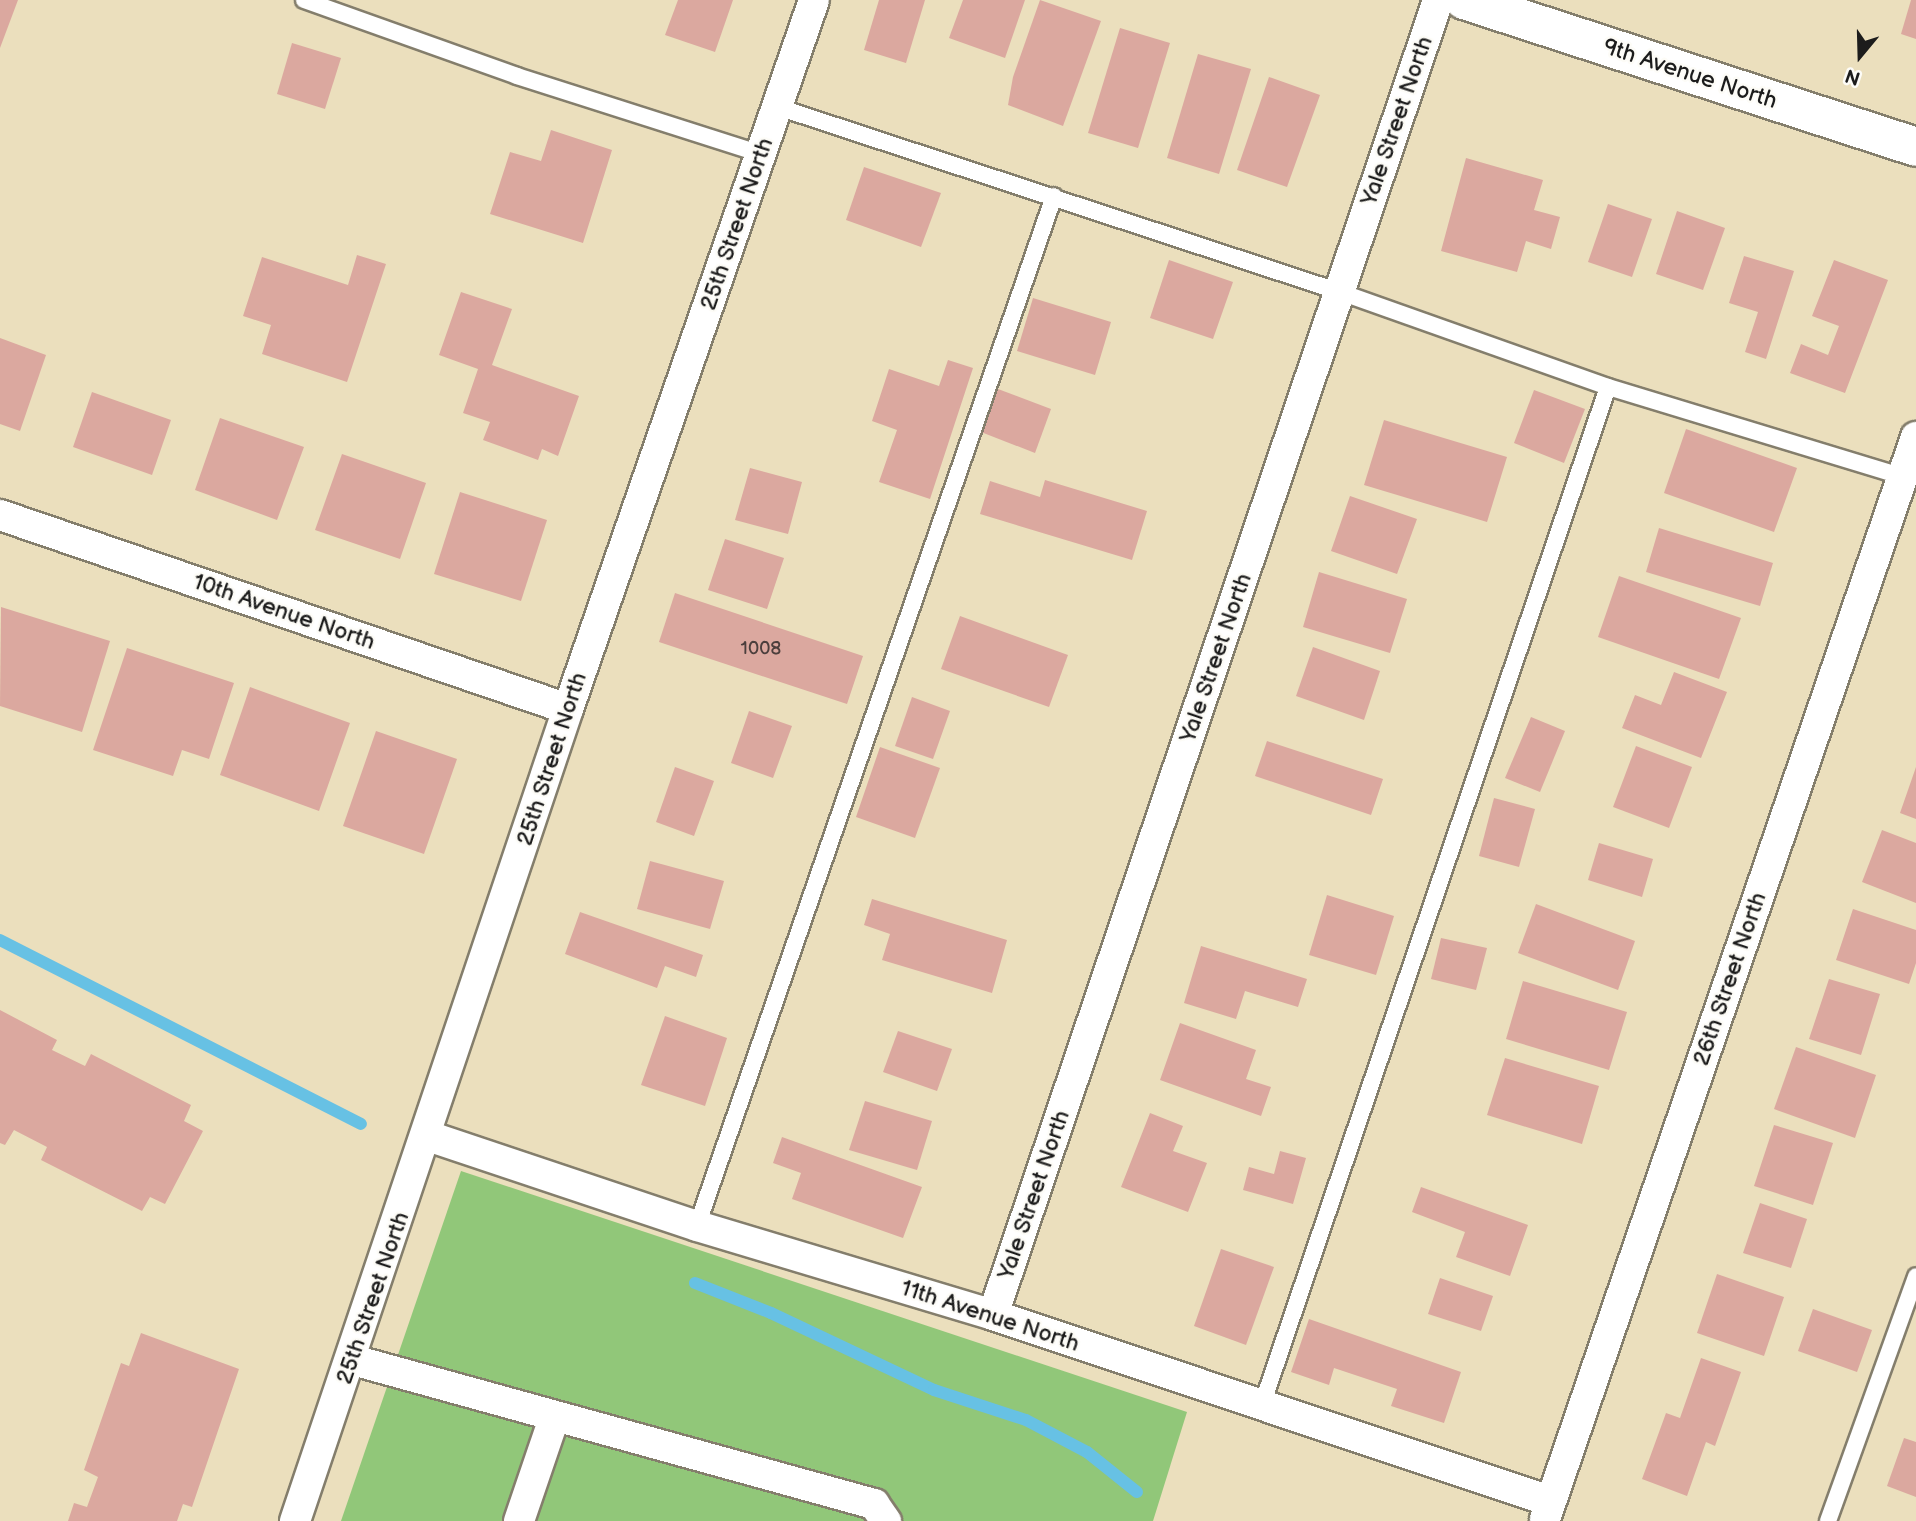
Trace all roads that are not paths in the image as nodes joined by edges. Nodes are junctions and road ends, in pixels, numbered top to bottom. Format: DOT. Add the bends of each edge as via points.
graph roads {
  1 [pos="304,0"];
  2 [pos="814,0"];
  3 [pos="1438,0"];
  4 [pos="1464,0"];
  5 [pos="778,107"];
  6 [pos="1916,147"];
  7 [pos="762,154"];
  8 [pos="1054,196"];
  9 [pos="1339,292"];
  10 [pos="1608,387"];
  11 [pos="1916,437"];
  12 [pos="1909,479"];
  13 [pos="0,515"];
  14 [pos="568,709"];
  15 [pos="428,1136"];
  16 [pos="697,1226"];
  17 [pos="1916,1276"];
  18 [pos="993,1315"];
  19 [pos="353,1360"];
  20 [pos="1262,1405"];
  21 [pos="554,1418"];
  22 [pos="1547,1511"];
  23 [pos="295,1521"];
  24 [pos="519,1521"];
  25 [pos="886,1521"];
  26 [pos="1828,1521"];
  1 -- 7 [label="lane" via="517,76"];
  2 -- 5 [label="street, 25th Street North"];
  3 -- 9 [label="street, Yale Street North"];
  4 -- 6 [label="street, 9th Avenue North"];
  5 -- 7 [label="street, 25th Street North"];
  5 -- 8 [label="lane"];
  7 -- 14 [label="street, 25th Street North"];
  8 -- 9 [label="lane"];
  8 -- 16 [label="lane"];
  9 -- 10 [label="lane"];
  9 -- 18 [label="street, Yale Street North"];
  10 -- 12 [label="lane"];
  10 -- 20 [label="lane"];
  11 -- 12 [label="street, 26th Street North"];
  12 -- 22 [label="street, 26th Street North"];
  13 -- 14 [label="street, 10th Avenue North"];
  14 -- 15 [label="street, 25th Street North"];
  15 -- 16 [label="street, 11th Avenue North"];
  15 -- 19 [label="street, 25th Street North"];
  16 -- 18 [label="street, 11th Avenue North"];
  17 -- 26 [label="lane"];
  18 -- 20 [label="street, 11th Avenue North"];
  19 -- 21 [label="street"];
  19 -- 23 [label="street, 25th Street North"];
  20 -- 22 [label="street, 11th Avenue North"];
  21 -- 24 [label="street"];
  21 -- 25 [label="street" via="874,1504"];
}
